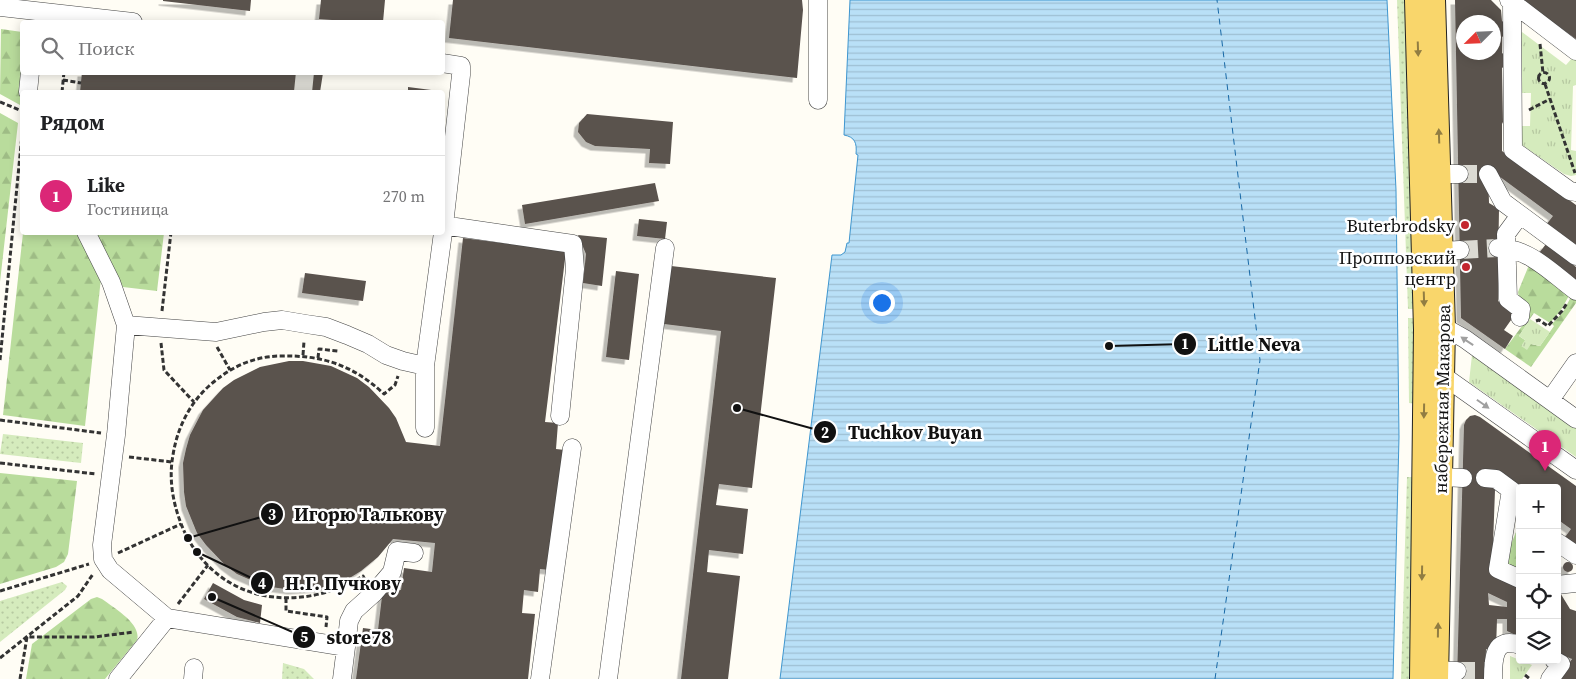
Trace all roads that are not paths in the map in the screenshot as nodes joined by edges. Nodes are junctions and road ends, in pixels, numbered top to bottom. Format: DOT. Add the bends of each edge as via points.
graph roads {
  1 [pos="818,0"];
  2 [pos="1416,0"];
  3 [pos="1434,0"];
  4 [pos="1511,1"];
  5 [pos="0,7"];
  6 [pos="39,11"];
  7 [pos="116,20"];
  8 [pos="1576,51"];
  9 [pos="445,63"];
  10 [pos="30,75"];
  11 [pos="28,90"];
  12 [pos="818,100"];
  13 [pos="1488,174"];
  14 [pos="1576,192"];
  15 [pos="445,207"];
  16 [pos="1520,215"];
  17 [pos="445,225"];
  18 [pos="88,235"];
  19 [pos="442,235"];
  20 [pos="664,248"];
  21 [pos="1502,248"];
  22 [pos="1576,256"];
  23 [pos="1575,290"];
  24 [pos="1520,317"];
  25 [pos="126,325"];
  26 [pos="1435,328"];
  27 [pos="1425,362"];
  28 [pos="1576,363"];
  29 [pos="425,366"];
  30 [pos="1443,377"];
  31 [pos="1550,400"];
  32 [pos="560,416"];
  33 [pos="1576,419"];
  34 [pos="425,428"];
  35 [pos="572,448"];
  36 [pos="1576,470"];
  37 [pos="1485,478"];
  38 [pos="1515,493"];
  39 [pos="1561,545"];
  40 [pos="414,553"];
  41 [pos="1576,555"];
  42 [pos="1516,577"];
  43 [pos="1576,583"];
  44 [pos="1561,584"];
  45 [pos="163,623"];
  46 [pos="1516,644"];
  47 [pos="346,647"];
  48 [pos="1561,664"];
  49 [pos="1435,674"];
  50 [pos="1490,674"];
  51 [pos="120,678"];
  52 [pos="342,679"];
  53 [pos="540,679"];
  54 [pos="608,679"];
  55 [pos="1550,679"];
  1 -- 12 [label="street"];
  2 -- 26 [label="main road, набережная Макарова, one-way"];
  26 -- 3 [label="main road, набережная Макарова, one-way" via="1451,250 1449,174"];
  4 -- 8 [label="street"];
  4 -- 14 [label="street" via="1513,150"];
  5 -- 6 [label="street"];
  6 -- 7 [label="street"];
  9 -- 15 [label="street" via="461,66"];
  10 -- 11 [label="street"];
  13 -- 16 [label="street" via="1503,202"];
  16 -- 21 [label="street" via="1506,234"];
  16 -- 22 [label="street"];
  17 -- 32 [label="street" via="574,244 575,269"];
  18 -- 25 [label="street" via="111,282"];
  19 -- 29 [label="street"];
  20 -- 54 [label="street"];
  21 -- 23 [label="street" via="1525,253"];
  21 -- 24 [label="street" via="1508,299 1521,309"];
  25 -- 29 [label="street" via="216,332 282,320 326,327 386,355"];
  25 -- 45 [label="street" via="103,559"];
  26 -- 27 [label="main road, набережная Макарова"];
  26 -- 30 [label="main road, набережная Макарова"];
  31 -- 26 [label="street, one-way" via="1465,340"];
  27 -- 30 [label="street"];
  27 -- 49 [label="main road, набережная Макарова, one-way"];
  28 -- 31 [label="street"];
  29 -- 34 [label="street"];
  30 -- 36 [label="street, one-way"];
  49 -- 30 [label="main road, набережная Макарова, one-way" via="1452,477"];
  31 -- 33 [label="street"];
  35 -- 53 [label="street"];
  37 -- 38 [label="street" via="1496,478"];
  38 -- 42 [label="street" via="1498,569"];
  39 -- 41 [label="street"];
  40 -- 47 [label="street" via="397,551 392,572 354,611 349,621"];
  43 -- 44 [label="street"];
  45 -- 47 [label="street"];
  45 -- 51 [label="street"];
  46 -- 50 [label="street" via="1504,644 1499,648"];
  47 -- 52 [label="street"];
  48 -- 55 [label="street"];
}
